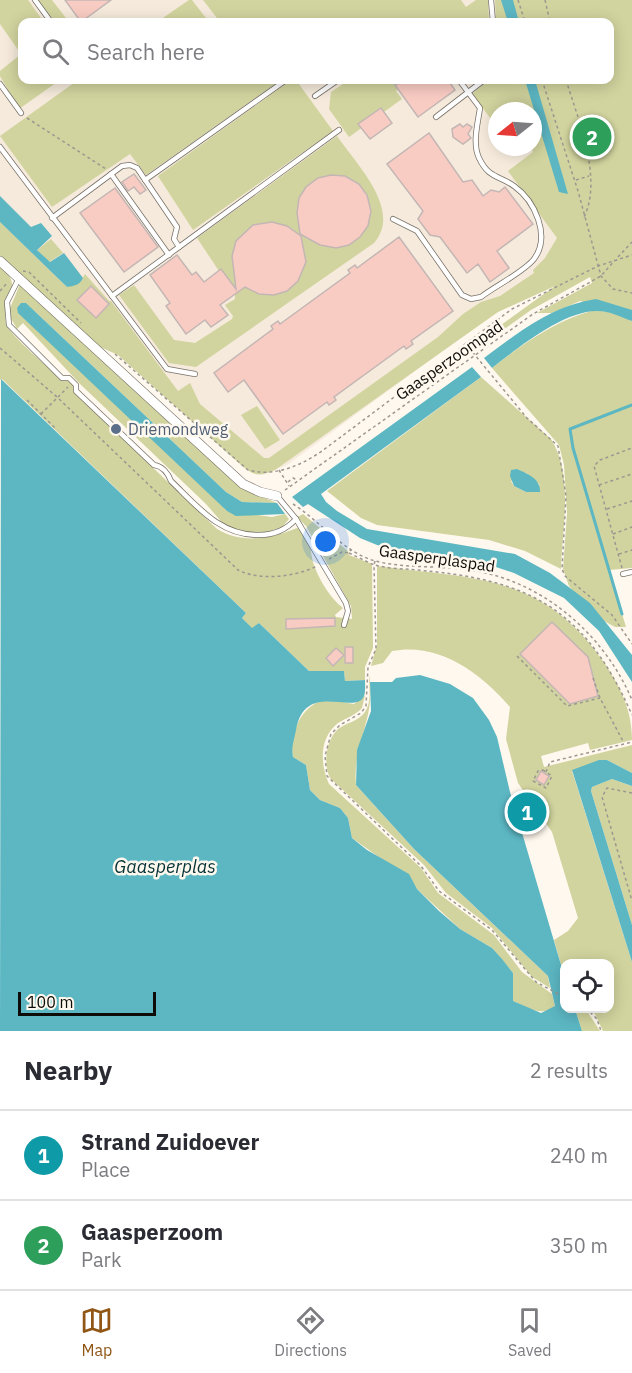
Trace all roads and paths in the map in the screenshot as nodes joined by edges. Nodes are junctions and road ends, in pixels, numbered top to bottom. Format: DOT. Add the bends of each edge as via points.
graph roads {
  1 [pos="35,0"];
  2 [pos="491,0"];
  3 [pos="518,0"];
  4 [pos="545,0"];
  5 [pos="48,18"];
  6 [pos="493,18"];
  7 [pos="524,18"];
  8 [pos="549,18"];
  9 [pos="0,84"];
  10 [pos="280,84"];
  11 [pos="332,84"];
  12 [pos="462,84"];
  13 [pos="479,84"];
  14 [pos="543,84"];
  15 [pos="567,84"];
  16 [pos="469,92"];
  17 [pos="315,96"];
  18 [pos="21,113"];
  19 [pos="436,117"];
  20 [pos="339,130"];
  21 [pos="0,147"];
  22 [pos="111,174"];
  23 [pos="590,176"];
  24 [pos="145,180"];
  25 [pos="575,181"];
  26 [pos="52,218"];
  27 [pos="584,218"];
  28 [pos="393,219"];
  29 [pos="632,242"];
  30 [pos="179,247"];
  31 [pos="169,255"];
  32 [pos="632,255"];
  33 [pos="617,258"];
  34 [pos="0,261"];
  35 [pos="598,266"];
  36 [pos="17,276"];
  37 [pos="601,276"];
  38 [pos="0,291"];
  39 [pos="632,293"];
  40 [pos="112,296"];
  41 [pos="465,343"];
  42 [pos="111,352"];
  43 [pos="474,355"];
  44 [pos="195,374"];
  45 [pos="73,382"];
  46 [pos="27,400"];
  47 [pos="41,414"];
  48 [pos="55,428"];
  49 [pos="632,448"];
  50 [pos="279,470"];
  51 [pos="632,474"];
  52 [pos="299,480"];
  53 [pos="287,482"];
  54 [pos="599,485"];
  55 [pos="290,486"];
  56 [pos="277,496"];
  57 [pos="632,501"];
  58 [pos="293,504"];
  59 [pos="606,509"];
  60 [pos="296,519"];
  61 [pos="632,527"];
  62 [pos="612,534"];
  63 [pos="632,550"];
  64 [pos="349,553"];
  65 [pos="619,554"];
  66 [pos="375,561"];
  67 [pos="374,565"];
  68 [pos="632,572"];
  69 [pos="623,574"];
  70 [pos="344,625"];
  71 [pos="632,644"];
  72 [pos="517,656"];
  73 [pos="593,678"];
  74 [pos="600,698"];
  75 [pos="632,700"];
  76 [pos="632,715"];
  77 [pos="632,742"];
  78 [pos="624,744"];
  79 [pos="546,772"];
  80 [pos="632,793"];
  81 [pos="632,901"];
  82 [pos="560,995"];
  83 [pos="591,1013"];
  84 [pos="601,1031"];
  1 -- 5 [label="lane"];
  2 -- 6 [label="lane"];
  3 -- 7 [label="path"];
  4 -- 8 [label="path"];
  9 -- 18 [label="lane"];
  10 -- 24 [label="lane"];
  11 -- 17 [label="lane"];
  12 -- 16 [label="lane"];
  13 -- 16 [label="lane"];
  14 -- 25 [label="path"];
  15 -- 23 [label="path" via="587,150"];
  16 -- 19 [label="lane"];
  16 -- 28 [label="lane" via="480,108 476,140 479,158 495,178 521,193 540,222 539,248 533,260 481,297 466,298 417,231"];
  18 -- 22 [label="path"];
  20 -- 30 [label="lane"];
  21 -- 26 [label="lane"];
  22 -- 24 [label="lane" via="130,165"];
  22 -- 26 [label="lane"];
  22 -- 31 [label="lane"];
  23 -- 25 [label="path"];
  23 -- 27 [label="path" via="592,202"];
  24 -- 30 [label="lane" via="177,227 174,239"];
  25 -- 27 [label="path"];
  26 -- 40 [label="lane"];
  27 -- 35 [label="path"];
  29 -- 33 [label="path, Gaasperzoompad"];
  30 -- 31 [label="lane"];
  31 -- 40 [label="lane"];
  32 -- 33 [label="path"];
  33 -- 35 [label="path"];
  33 -- 37 [label="path, Gaasperzoompad"];
  34 -- 36 [label="street"];
  35 -- 37 [label="path"];
  35 -- 41 [label="path" via="524,302"];
  36 -- 38 [label="path"];
  36 -- 45 [label="lane" via="7,302 9,326 62,378"];
  36 -- 56 [label="street" via="243,484"];
  37 -- 39 [label="path" via="613,288"];
  37 -- 43 [label="path, Gaasperzoompad" via="533,314"];
  40 -- 44 [label="lane" via="167,369"];
  41 -- 43 [label="path"];
  41 -- 50 [label="path" via="322,451 296,466"];
  42 -- 50 [label="path" via="248,470"];
  43 -- 52 [label="path, Gaasperzoompad"];
  43 -- 71 [label="path" via="527,418 558,446 566,496 562,569 565,576 612,615"];
  45 -- 47 [label="path"];
  45 -- 60 [label="lane" via="76,391 224,529 266,535 279,533"];
  46 -- 47 [label="path"];
  47 -- 48 [label="path"];
  49 -- 54 [label="path" via="594,466"];
  50 -- 53 [label="path"];
  51 -- 54 [label="path"];
  52 -- 53 [label="path"];
  52 -- 55 [label="path, Gaasperzoompad"];
  53 -- 55 [label="path"];
  54 -- 59 [label="path"];
  55 -- 56 [label="path, Gaasperzoompad"];
  56 -- 60 [label="lane"];
  57 -- 59 [label="path"];
  58 -- 66 [label="path, Gaasperplaspad" via="351,549"];
  59 -- 62 [label="path"];
  60 -- 70 [label="lane" via="346,603"];
  61 -- 62 [label="path"];
  62 -- 65 [label="path"];
  63 -- 65 [label="path"];
  64 -- 67 [label="path"];
  65 -- 69 [label="path"];
  66 -- 67 [label="path"];
  66 -- 75 [label="path, Gaasperplaspad" via="477,571 534,591 594,639"];
  67 -- 76 [label="path" via="491,579 534,597 585,636 618,684"];
  67 -- 82 [label="path" via="376,649 368,667 366,706 331,734 325,756 327,776 421,866 439,891 492,930 525,972"];
  68 -- 69 [label="lane"];
  72 -- 74 [label="path" via="567,706"];
  73 -- 74 [label="path"];
  74 -- 78 [label="path"];
  77 -- 78 [label="path"];
  78 -- 79 [label="path" via="550,762"];
  79 -- 79 [label="path" via="552,776 546,788 533,781 538,771"];
  80 -- 81 [label="path" via="607,788 602,797"];
  83 -- 84 [label="path"];
}
